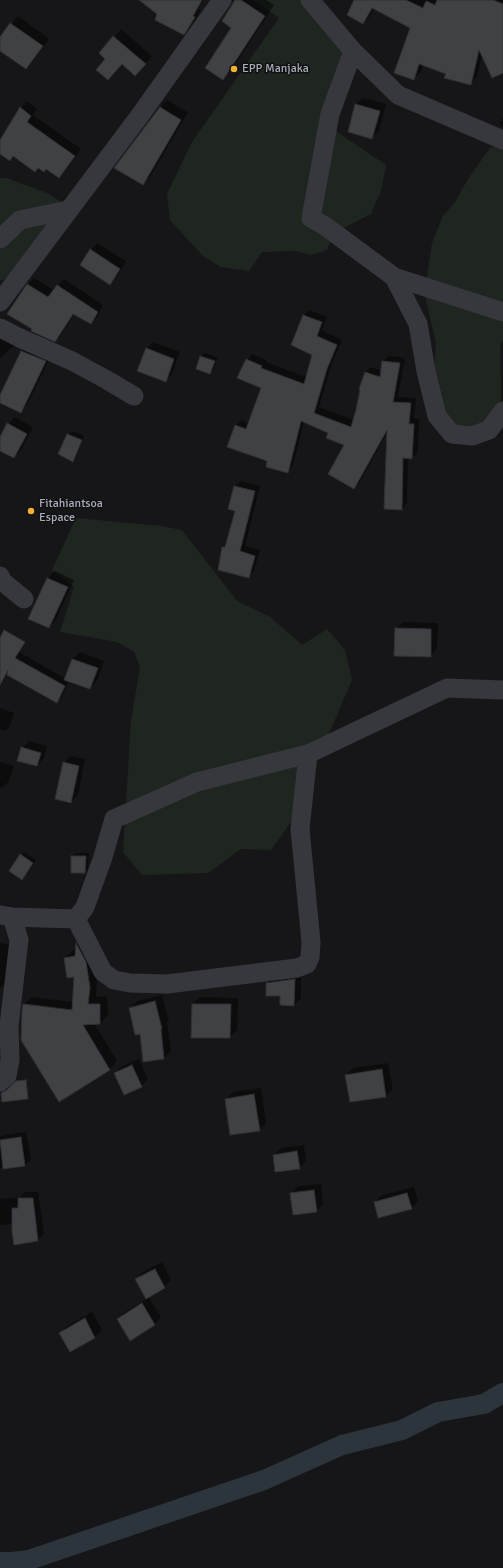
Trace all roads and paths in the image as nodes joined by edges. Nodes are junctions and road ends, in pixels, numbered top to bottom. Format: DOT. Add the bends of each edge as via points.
graph roads {
  1 [pos="222,0"];
  2 [pos="310,0"];
  3 [pos="353,51"];
  4 [pos="503,140"];
  5 [pos="68,210"];
  6 [pos="0,240"];
  7 [pos="394,277"];
  8 [pos="0,302"];
  9 [pos="503,312"];
  10 [pos="0,328"];
  11 [pos="134,396"];
  12 [pos="503,411"];
  13 [pos="0,576"];
  14 [pos="24,599"];
  15 [pos="503,690"];
  16 [pos="308,754"];
  17 [pos="6,916"];
  18 [pos="76,919"];
  19 [pos="0,1082"];
  1 -- 5 [label="street" via="141,114"];
  2 -- 3 [label="street"];
  3 -- 4 [label="street" via="398,95"];
  3 -- 7 [label="street" via="330,114 311,218"];
  5 -- 6 [label="street" via="20,220"];
  5 -- 8 [label="street"];
  7 -- 9 [label="street"];
  7 -- 12 [label="street" via="418,324 437,416 452,434 472,436 489,430"];
  10 -- 11 [label="street" via="72,361"];
  13 -- 14 [label="street" via="3,582"];
  15 -- 16 [label="street" via="448,688"];
  16 -- 18 [label="street" via="197,782 114,819 85,907"];
  16 -- 18 [label="street" via="300,829 311,942 310,957 306,964 297,968 167,984 114,980 103,972"];
  17 -- 18 [label="street"];
  17 -- 19 [label="street" via="19,940 9,1026 10,1060 7,1076"];
}
